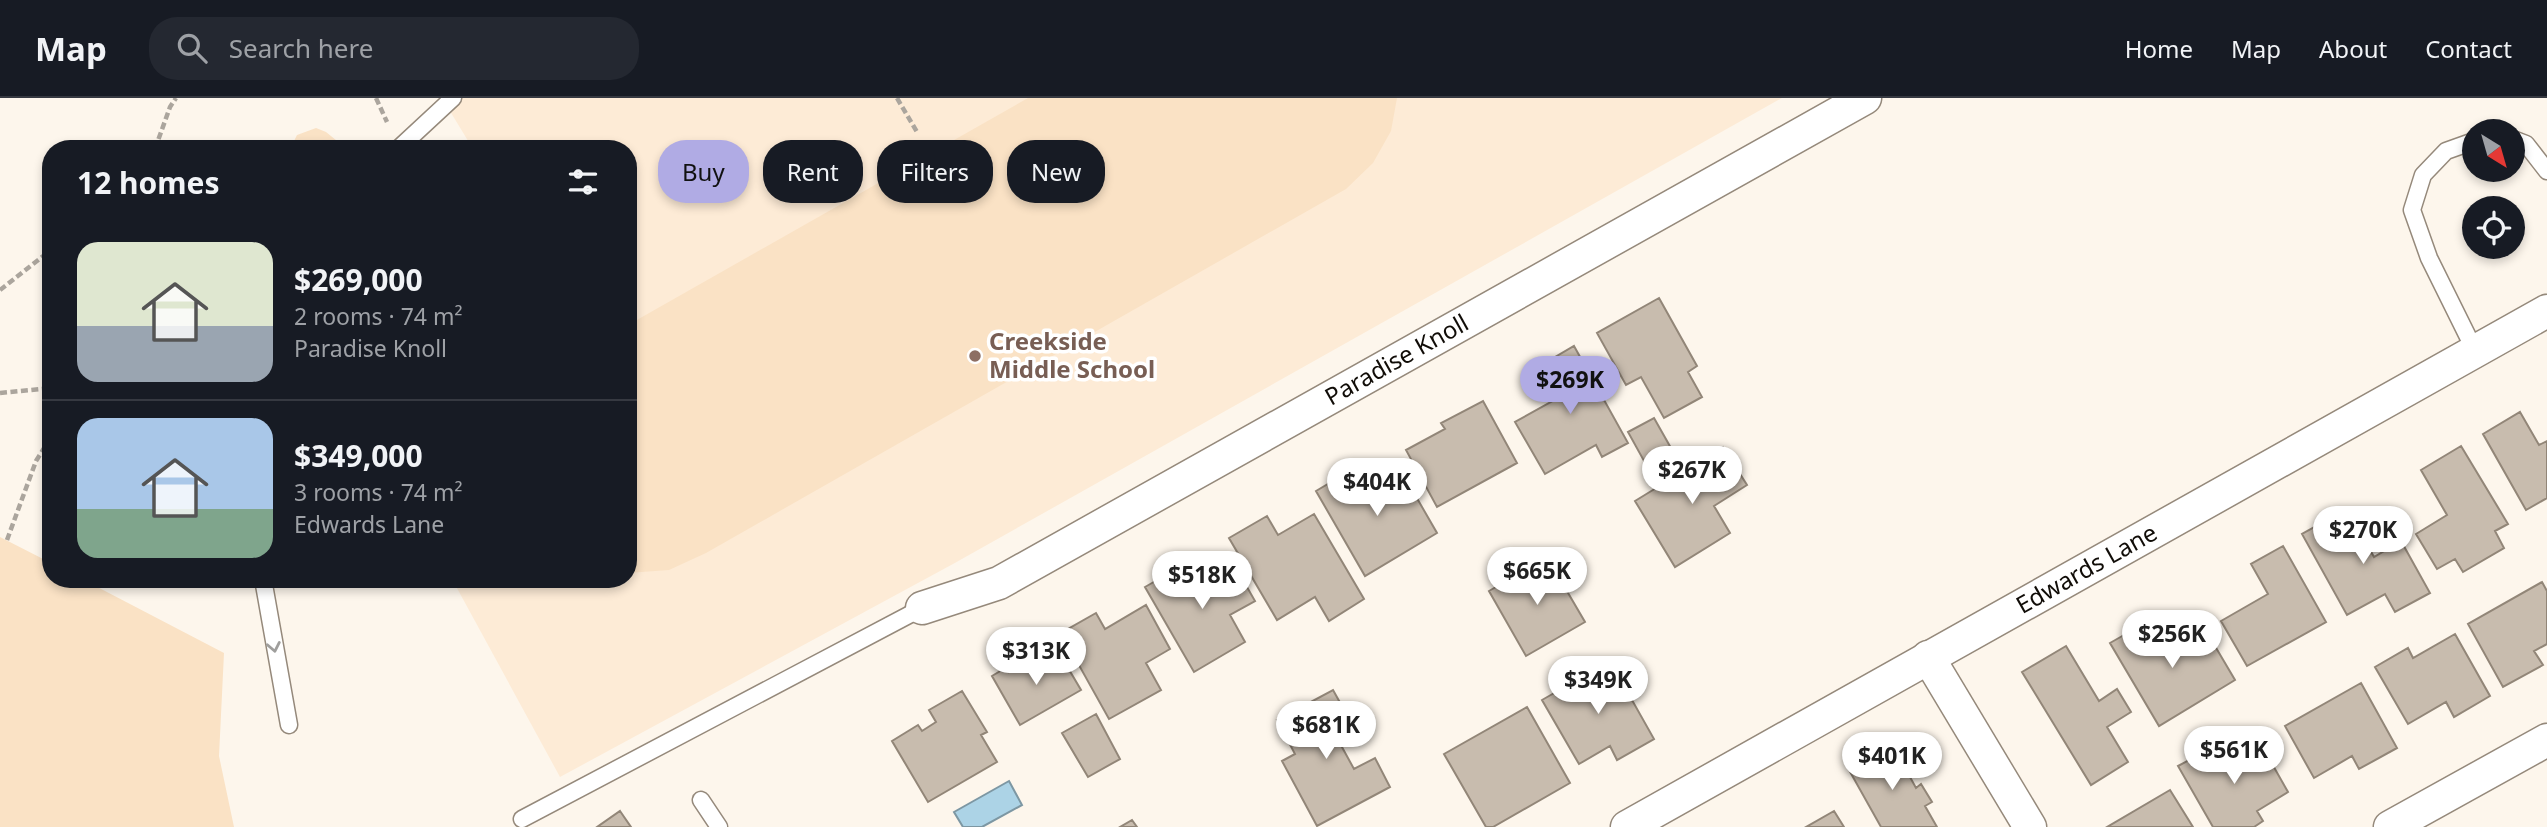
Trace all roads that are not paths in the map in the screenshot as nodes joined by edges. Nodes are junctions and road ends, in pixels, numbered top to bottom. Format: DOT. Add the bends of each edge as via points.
graph roads {
  1 [pos="453,98"];
  2 [pos="1865,98"];
  3 [pos="408,140"];
  4 [pos="2525,144"];
  5 [pos="2462,145"];
  6 [pos="2547,171"];
  7 [pos="2547,311"];
  8 [pos="2475,351"];
  9 [pos="265,588"];
  10 [pos="922,608"];
  11 [pos="1928,657"];
  12 [pos="289,724"];
  13 [pos="2547,740"];
  14 [pos="701,800"];
  15 [pos="522,819"];
  16 [pos="719,827"];
  17 [pos="1627,827"];
  18 [pos="2030,827"];
  19 [pos="2390,827"];
  1 -- 3 [label="lane"];
  2 -- 10 [label="street, Paradise Knoll" via="999,583"];
  4 -- 6 [label="lane"];
  5 -- 8 [label="lane" via="2446,151 2423,175 2412,209 2429,258"];
  7 -- 8 [label="street, Edwards Lane"];
  8 -- 11 [label="street, Edwards Lane"];
  9 -- 12 [label="lane, one-way"];
  10 -- 15 [label="lane"];
  11 -- 17 [label="street, Edwards Lane"];
  11 -- 18 [label="street"];
  13 -- 19 [label="street"];
  14 -- 16 [label="lane"];
}
